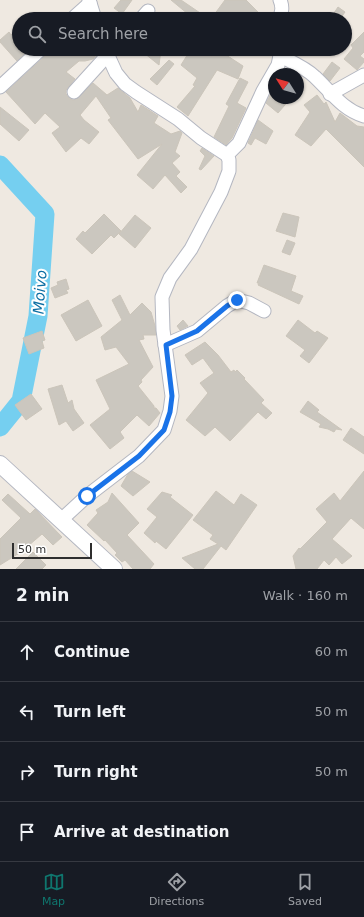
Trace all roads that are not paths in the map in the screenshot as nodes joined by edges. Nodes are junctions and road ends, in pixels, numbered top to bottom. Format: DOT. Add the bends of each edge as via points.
graph roads {
  1 [pos="280,0"];
  2 [pos="89,1"];
  3 [pos="79,12"];
  4 [pos="93,12"];
  5 [pos="282,12"];
  6 [pos="33,56"];
  7 [pos="105,56"];
  8 [pos="111,56"];
  9 [pos="280,56"];
  10 [pos="284,56"];
  11 [pos="364,75"];
  12 [pos="0,87"];
  13 [pos="74,92"];
  14 [pos="330,94"];
  15 [pos="364,116"];
  16 [pos="227,155"];
  17 [pos="264,311"];
  18 [pos="166,345"];
  19 [pos="0,464"];
  20 [pos="62,520"];
  21 [pos="114,569"];
  1 -- 5 [label="street"];
  2 -- 3 [label="street"];
  2 -- 4 [label="street"];
  6 -- 12 [label="street"];
  7 -- 13 [label="street"];
  8 -- 16 [label="street" via="116,73 126,84"];
  9 -- 16 [label="street" via="278,65 239,143"];
  10 -- 14 [label="street" via="314,76"];
  11 -- 14 [label="street"];
  14 -- 15 [label="street" via="354,114"];
  16 -- 18 [label="street" via="229,171 221,192 162,296"];
  17 -- 18 [label="street" via="237,300 197,331"];
  18 -- 20 [label="street" via="172,396 164,430 139,456 87,496"];
  19 -- 20 [label="street"];
  20 -- 21 [label="street"];
}
